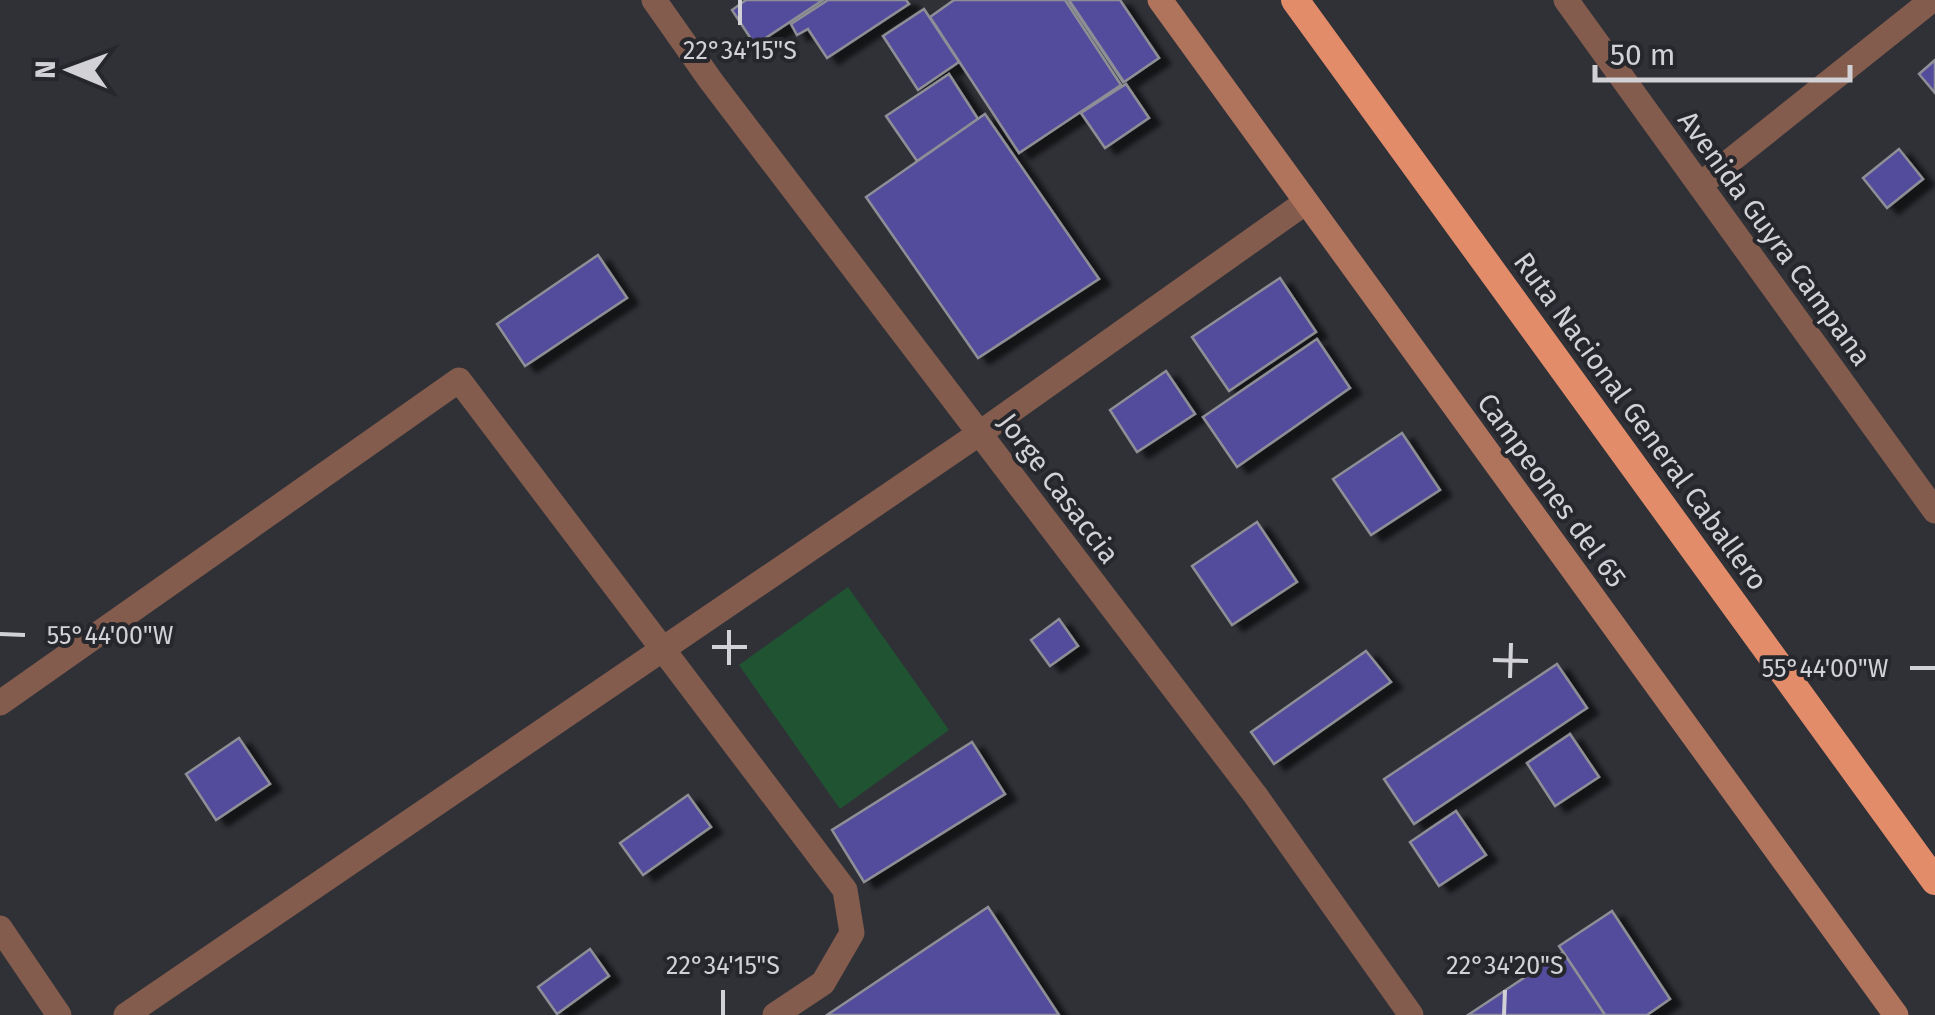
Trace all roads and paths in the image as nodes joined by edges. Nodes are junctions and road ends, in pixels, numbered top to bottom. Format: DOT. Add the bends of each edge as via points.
graph roads {
  1 [pos="654,0"];
  2 [pos="1160,0"];
  3 [pos="1295,0"];
  4 [pos="1566,0"];
  5 [pos="1932,0"];
  6 [pos="1700,185"];
  7 [pos="1306,202"];
  8 [pos="980,434"];
  9 [pos="1935,511"];
  10 [pos="664,648"];
  11 [pos="0,703"];
  12 [pos="1935,881"];
  13 [pos="0,928"];
  14 [pos="58,1015"];
  15 [pos="126,1015"];
  16 [pos="775,1015"];
  17 [pos="1411,1015"];
  18 [pos="1896,1015"];
  1 -- 8 [label="street, Jorge Casaccia"];
  2 -- 7 [label="main road, Campeones del 65"];
  3 -- 12 [label="highway, Ruta Nacional General Caballero"];
  4 -- 6 [label="street, Avenida Guyra Campana"];
  5 -- 6 [label="street"];
  6 -- 9 [label="street, Avenida Guyra Campana"];
  7 -- 8 [label="street"];
  7 -- 18 [label="main road, Campeones del 65"];
  8 -- 10 [label="street"];
  8 -- 17 [label="street, Jorge Casaccia" via="1256,796"];
  10 -- 11 [label="street" via="459,380"];
  10 -- 15 [label="street"];
  10 -- 16 [label="street" via="845,890 852,934 823,982"];
  13 -- 14 [label="street"];
}
